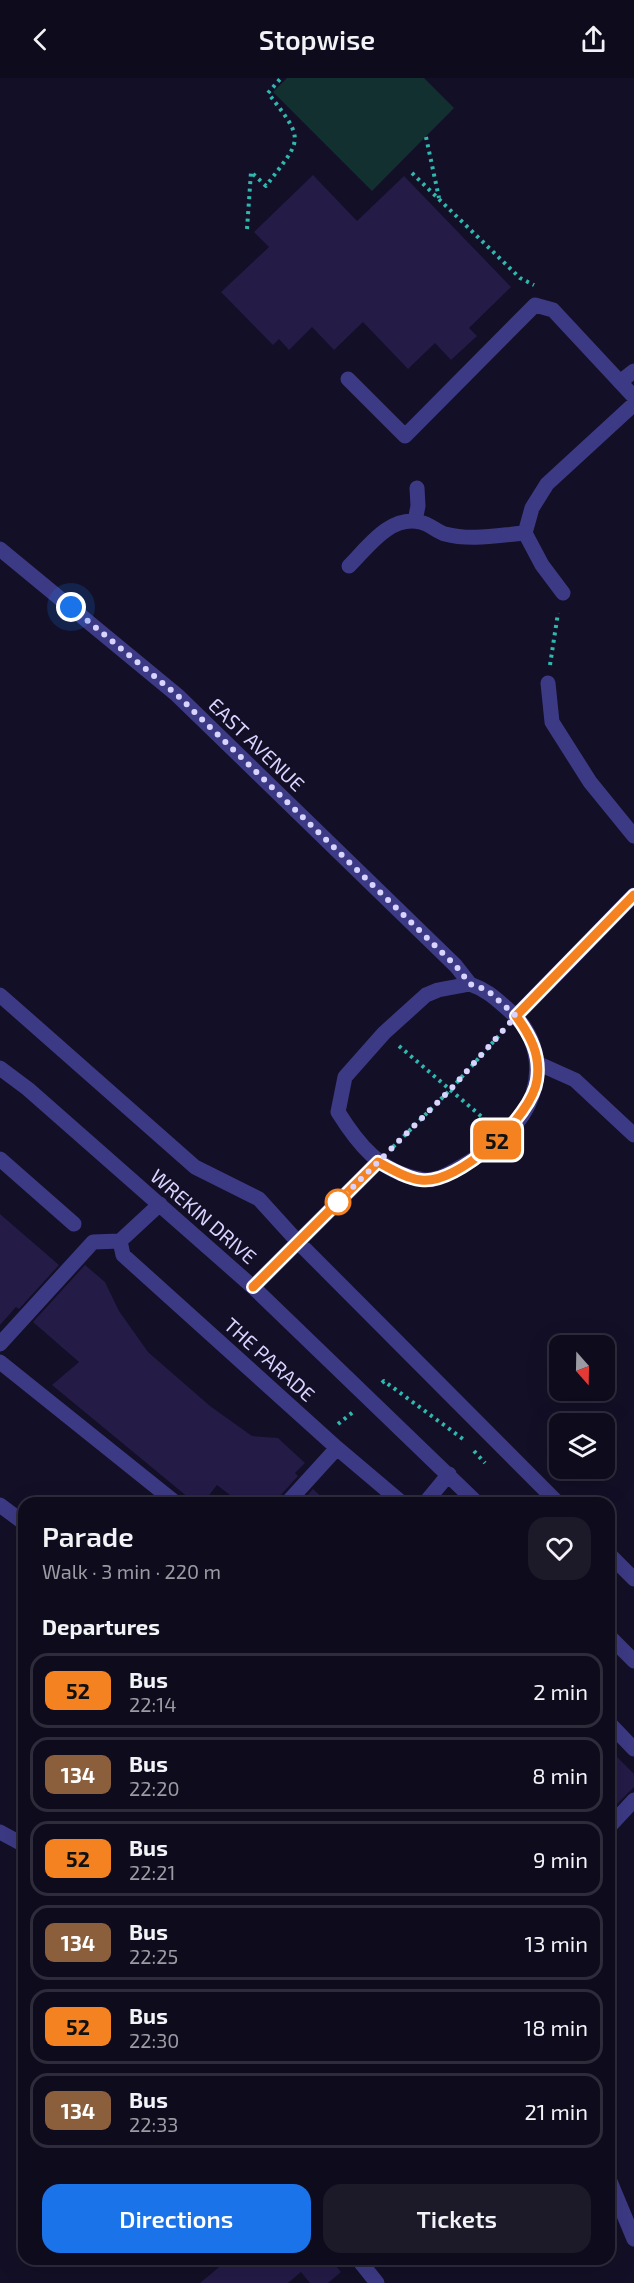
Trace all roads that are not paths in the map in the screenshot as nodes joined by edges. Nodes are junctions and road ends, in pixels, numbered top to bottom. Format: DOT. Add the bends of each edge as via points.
graph roads {
  1 [pos="634,371"];
  2 [pos="348,379"];
  3 [pos="620,382"];
  4 [pos="634,397"];
  5 [pos="634,404"];
  6 [pos="417,488"];
  7 [pos="416,521"];
  8 [pos="525,533"];
  9 [pos="0,549"];
  10 [pos="349,566"];
  11 [pos="563,593"];
  12 [pos="548,683"];
  13 [pos="634,836"];
  14 [pos="634,895"];
  15 [pos="470,984"];
  16 [pos="0,995"];
  17 [pos="516,1016"];
  18 [pos="537,1063"];
  19 [pos="0,1068"];
  20 [pos="634,1135"];
  21 [pos="0,1159"];
  22 [pos="378,1162"];
  23 [pos="160,1204"];
  24 [pos="74,1224"];
  25 [pos="120,1240"];
  26 [pos="298,1242"];
  27 [pos="253,1287"];
  28 [pos="0,1344"];
  29 [pos="0,1362"];
  30 [pos="337,1448"];
  31 [pos="449,1474"];
  32 [pos="169,1497"];
  33 [pos="292,1497"];
  34 [pos="395,1497"];
  35 [pos="429,1497"];
  36 [pos="471,1497"];
  37 [pos="552,1497"];
  38 [pos="0,1505"];
  39 [pos="18,1518"];
  40 [pos="615,1560"];
  41 [pos="634,1579"];
  42 [pos="615,1642"];
  43 [pos="634,1661"];
  44 [pos="615,1729"];
  45 [pos="634,1749"];
  46 [pos="634,1800"];
  47 [pos="615,1821"];
  48 [pos="0,1832"];
  49 [pos="18,1842"];
  50 [pos="615,2193"];
  51 [pos="634,2239"];
  52 [pos="362,2265"];
  53 [pos="377,2283"];
  1 -- 3 [label="street"];
  2 -- 3 [label="street" via="405,436 535,305 552,310"];
  3 -- 4 [label="street"];
  5 -- 8 [label="street" via="547,484 532,508"];
  6 -- 7 [label="street"];
  7 -- 8 [label="street" via="444,534 471,537"];
  7 -- 10 [label="street" via="410,519 390,526"];
  8 -- 11 [label="street"];
  9 -- 15 [label="street, EAST AVENUE" via="177,695"];
  12 -- 13 [label="street" via="552,722 590,782"];
  14 -- 17 [label="street"];
  15 -- 17 [label="street" via="487,990"];
  15 -- 22 [label="street" via="426,995 384,1033 345,1077 338,1112 350,1132"];
  16 -- 26 [label="street" via="195,1167 260,1199"];
  17 -- 18 [label="street" via="536,1049"];
  18 -- 20 [label="street" via="575,1080"];
  18 -- 22 [label="street" via="537,1081 521,1116 476,1158 443,1177 422,1180"];
  19 -- 23 [label="street, WREKIN DRIVE"];
  21 -- 24 [label="street"];
  22 -- 26 [label="street"];
  23 -- 25 [label="street"];
  23 -- 27 [label="street, WREKIN DRIVE"];
  25 -- 28 [label="street" via="93,1242"];
  25 -- 30 [label="street, THE PARADE" via="123,1255"];
  26 -- 27 [label="street"];
  26 -- 37 [label="street"];
  27 -- 31 [label="street, WREKIN DRIVE"];
  29 -- 32 [label="street"];
  30 -- 33 [label="street"];
  30 -- 34 [label="street, THE PARADE"];
  31 -- 35 [label="street"];
  31 -- 36 [label="street, WREKIN DRIVE"];
  38 -- 39 [label="street"];
  40 -- 41 [label="street"];
  42 -- 43 [label="street"];
  44 -- 45 [label="street"];
  46 -- 47 [label="street"];
  48 -- 49 [label="street"];
  50 -- 51 [label="street"];
  52 -- 53 [label="street"];
}
